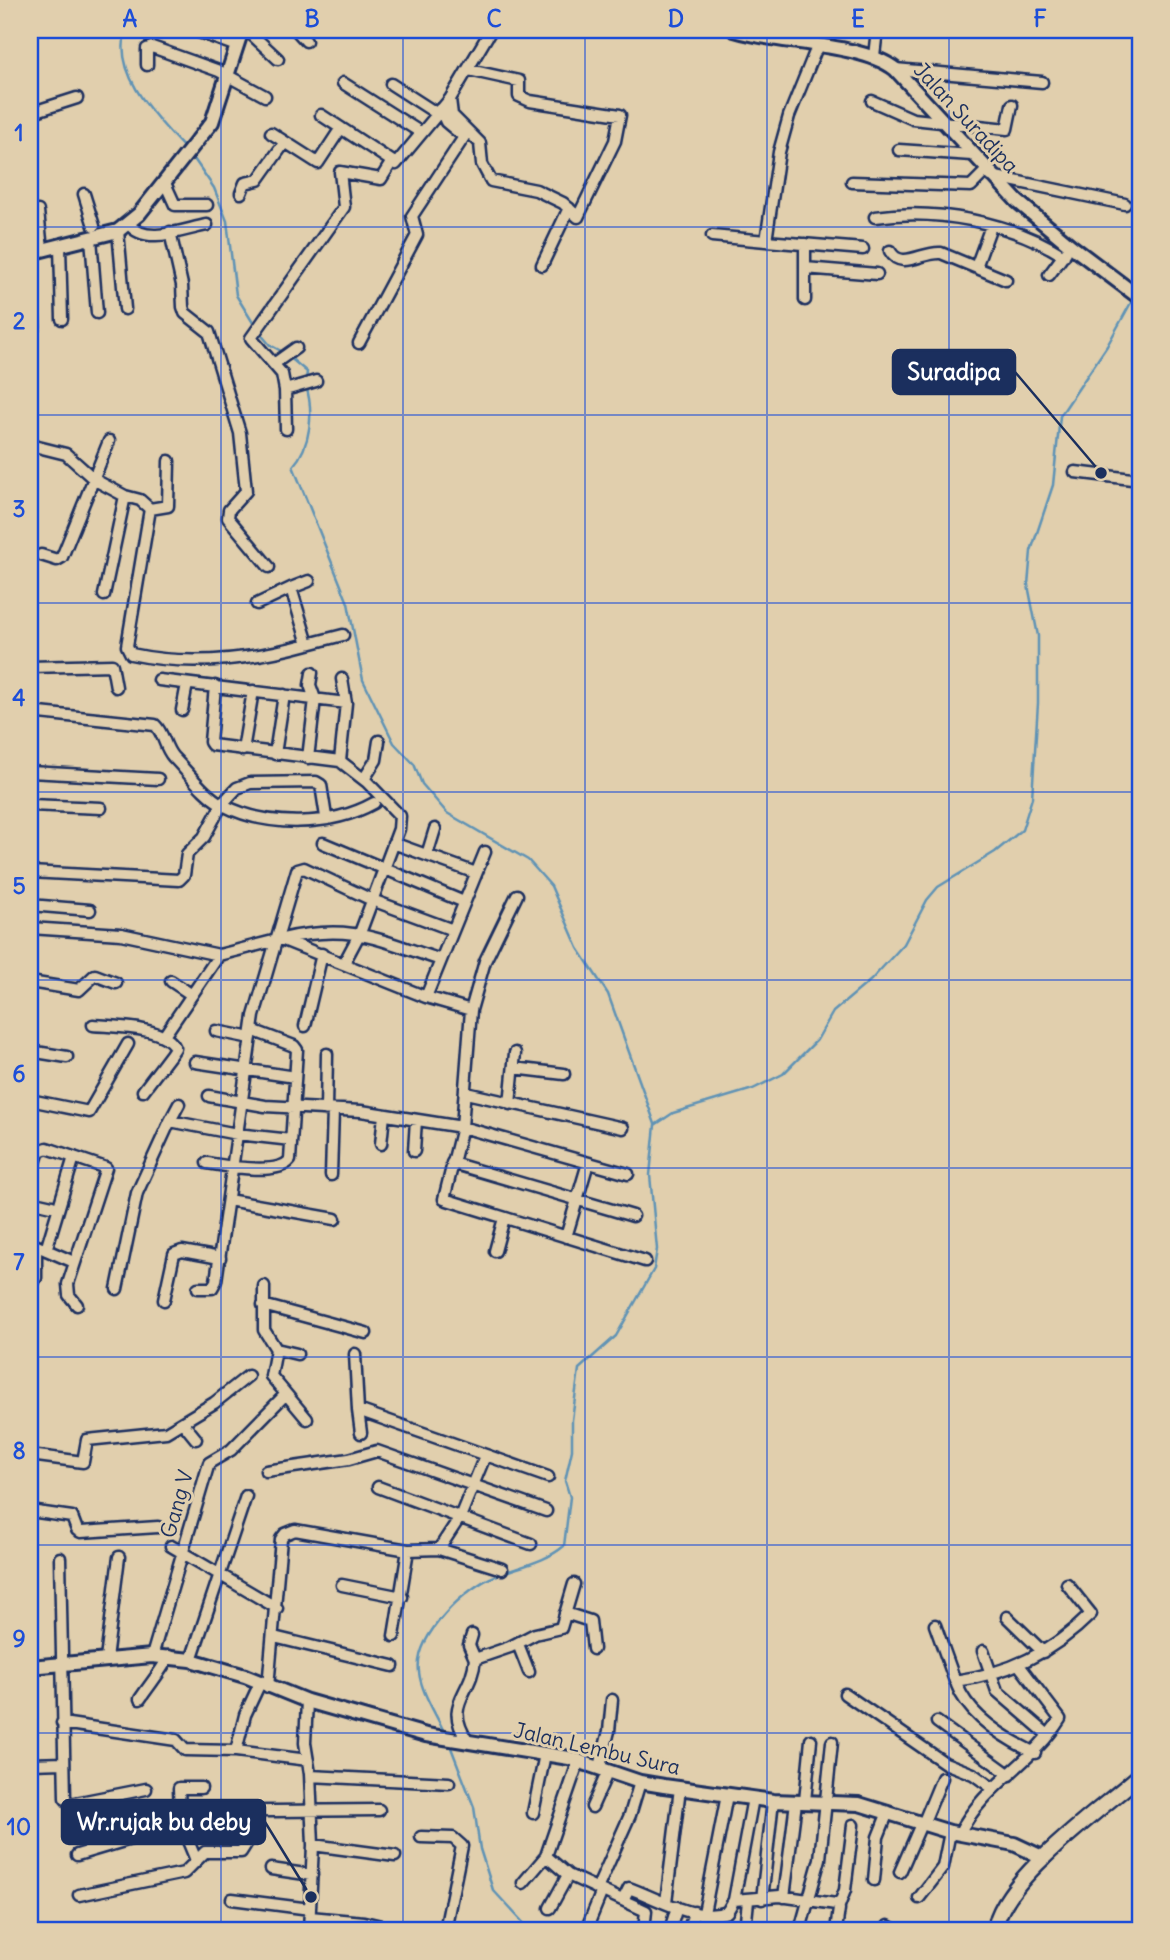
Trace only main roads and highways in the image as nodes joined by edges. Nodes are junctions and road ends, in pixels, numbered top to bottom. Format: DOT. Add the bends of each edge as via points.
graph roads {
  1 [pos="1140,1776"];
  2 [pos="995,1930"];
  1 -- 2 [label="main road" via="1044,1858 999,1911"];
}
